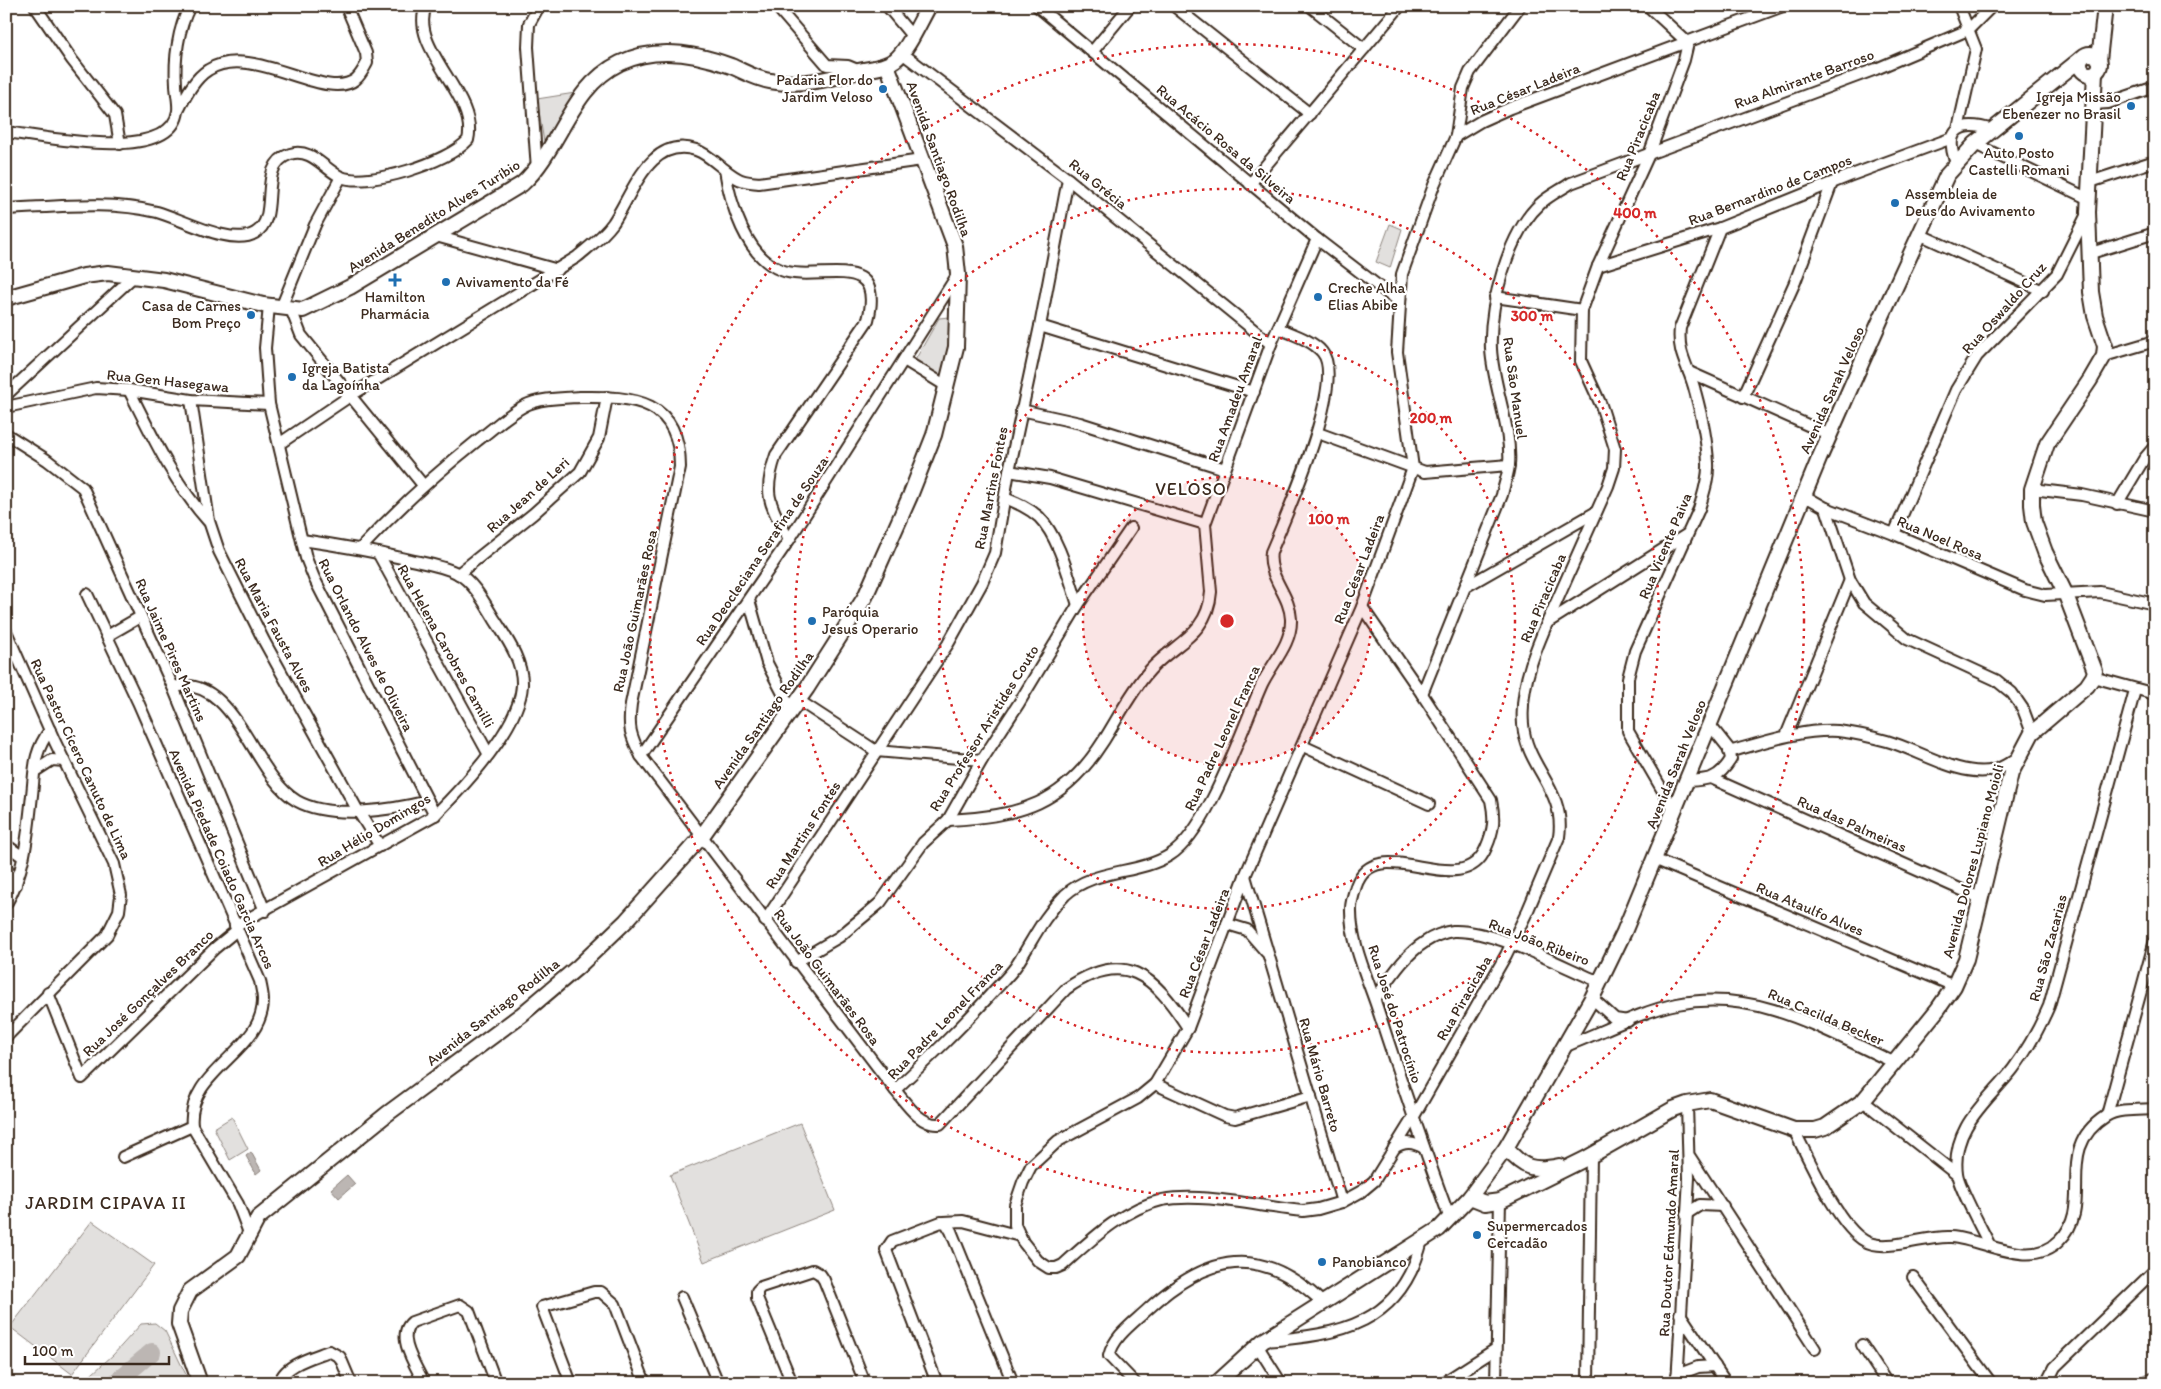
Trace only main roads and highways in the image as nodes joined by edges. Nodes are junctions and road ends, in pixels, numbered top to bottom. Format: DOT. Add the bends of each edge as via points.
graph roads {
  1 [pos="929,6"];
  2 [pos="2105,8"];
  3 [pos="887,64"];
  4 [pos="2089,64"];
  5 [pos="6,298"];
  6 [pos="1506,1148"];
  7 [pos="1577,1163"];
  8 [pos="1525,1165"];
  9 [pos="1470,1196"];
  10 [pos="1504,1199"];
  11 [pos="200,1383"];
  12 [pos="1217,1383"];
  1 -- 3 [label="main road" via="902,53"];
  2 -- 4 [label="main road, Avenida Sarah Veloso"];
  3 -- 5 [label="main road, Avenida Benedito Alves Turíbio" via="812,83 790,84 767,81 691,54 656,54 623,62 593,80 582,93 537,170 522,184 342,290 302,310 280,308 135,275 108,273 84,276"];
  3 -- 11 [label="main road, Avenida Santiago Rodilha" via="950,231 958,274 956,347 934,435 865,596 795,704 702,836 626,921 520,1015 387,1114 258,1218 238,1256 190,1291 180,1311 179,1324"];
  4 -- 6 [label="main road, Avenida Sarah Veloso" via="2059,77 1975,144 1947,175 1830,435 1624,932 1592,998"];
  4 -- 7 [label="main road, Avenida Dolores Lupiano Moioli" via="2094,104 2088,206 2091,292 2105,346 2104,356 2047,444 2032,489 2034,522 2092,660 2094,677 2032,733 2011,773 1966,958 1954,986 1863,1101 1825,1127 1794,1130 1710,1100 1673,1109"];
  6 -- 8 [label="main road"];
  6 -- 9 [label="main road, Avenida Sarah Veloso"];
  7 -- 8 [label="main road" via="1541,1170"];
  7 -- 10 [label="main road"];
  8 -- 10 [label="main road" via="1521,1183"];
  9 -- 10 [label="main road" via="1486,1203"];
  9 -- 12 [label="main road, Avenida Sarah Veloso" via="1450,1219 1422,1240 1260,1343"];
}
